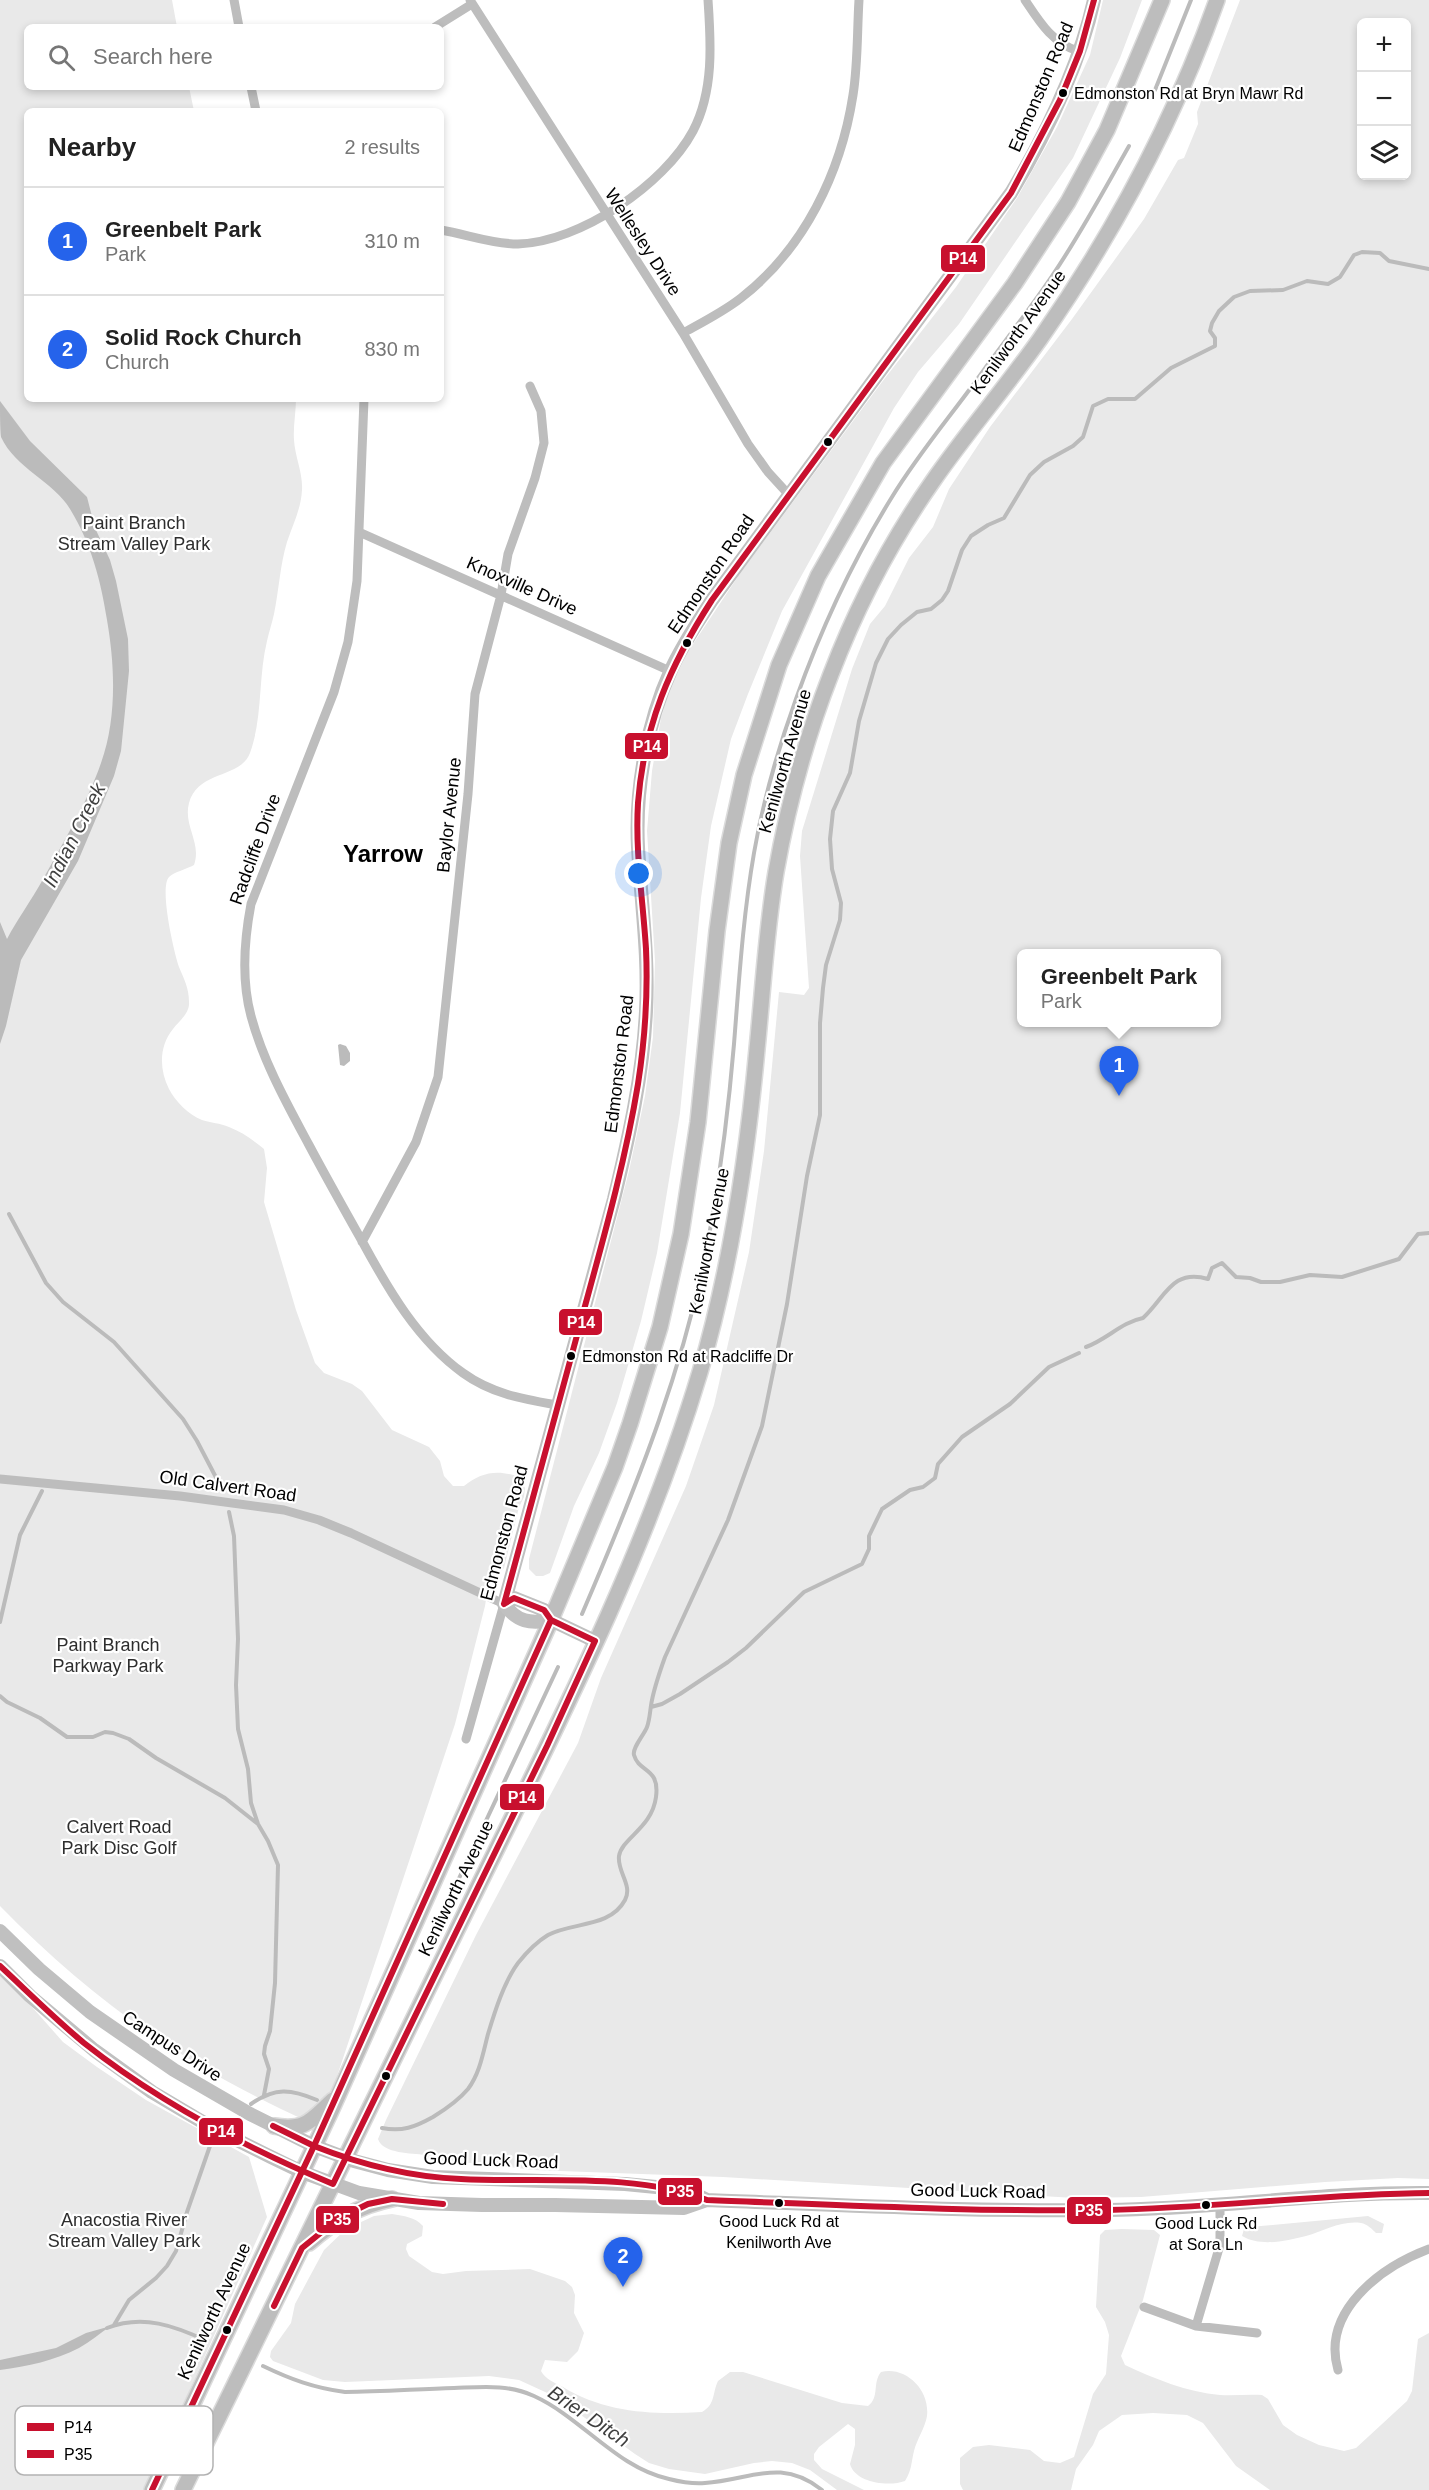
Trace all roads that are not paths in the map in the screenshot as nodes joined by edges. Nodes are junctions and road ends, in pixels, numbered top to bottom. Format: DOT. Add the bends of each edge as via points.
graph roads {
  1 [pos="234,0"];
  2 [pos="708,0"];
  3 [pos="859,0"];
  4 [pos="1025,0"];
  5 [pos="1094,0"];
  6 [pos="1162,0"];
  7 [pos="1217,0"];
  8 [pos="471,2"];
  9 [pos="238,24"];
  10 [pos="439,24"];
  11 [pos="1078,51"];
  12 [pos="252,90"];
  13 [pos="255,108"];
  14 [pos="606,215"];
  15 [pos="444,231"];
  16 [pos="683,333"];
  17 [pos="530,386"];
  18 [pos="364,402"];
  19 [pos="789,495"];
  20 [pos="359,532"];
  21 [pos="501,595"];
  22 [pos="670,671"];
  23 [pos="362,1242"];
  24 [pos="557,1405"];
  25 [pos="0,1479"];
  26 [pos="504,1604"];
  27 [pos="551,1620"];
  28 [pos="596,1641"];
  29 [pos="466,1739"];
  30 [pos="0,1930"];
  31 [pos="0,1966"];
  32 [pos="337,2096"];
  33 [pos="274,2126"];
  34 [pos="315,2146"];
  35 [pos="346,2158"];
  36 [pos="302,2172"];
  37 [pos="333,2184"];
  38 [pos="1429,2193"];
  39 [pos="392,2199"];
  40 [pos="707,2200"];
  41 [pos="1220,2204"];
  42 [pos="302,2248"];
  43 [pos="1429,2249"];
  44 [pos="1144,2307"];
  45 [pos="1196,2326"];
  46 [pos="1257,2333"];
  47 [pos="1338,2370"];
  48 [pos="192,2406"];
  49 [pos="213,2429"];
  50 [pos="159,2475"];
  51 [pos="190,2475"];
  52 [pos="152,2490"];
  53 [pos="183,2490"];
  1 -- 9 [label="street"];
  2 -- 14 [label="street" via="708,79 693,130 651,181"];
  3 -- 16 [label="street" via="857,64 849,118 820,202 760,282 719,313"];
  4 -- 11 [label="street" via="1045,29 1062,44"];
  5 -- 11 [label="main road, Edmonston Road"];
  6 -- 27 [label="main road, Kenilworth Avenue" via="1117,109 1078,184 1015,283 883,463 818,576 779,665 744,775 729,843 693,1163 660,1327 615,1467"];
  7 -- 28 [label="main road, Kenilworth Avenue" via="1187,79 1128,199 1036,344 900,532 832,671 794,786 776,869 744,1165 714,1318 660,1491"];
  8 -- 10 [label="street, Wellesley Drive"];
  8 -- 14 [label="street, Wellesley Drive"];
  11 -- 19 [label="main road, Edmonston Road" via="1036,150 1011,193"];
  12 -- 13 [label="street"];
  14 -- 15 [label="street" via="533,242 500,242"];
  14 -- 16 [label="street, Wellesley Drive"];
  16 -- 19 [label="street, Wellesley Drive" via="748,444"];
  17 -- 21 [label="street, Baylor Avenue" via="541,411 544,443 508,554"];
  18 -- 20 [label="street, Radcliffe Drive"];
  19 -- 22 [label="main road, Edmonston Road" via="712,600"];
  20 -- 21 [label="street, Knoxville Drive"];
  20 -- 23 [label="street, Radcliffe Drive" via="348,642 334,692 251,904 245,934 244,983 267,1061"];
  21 -- 22 [label="street, Knoxville Drive"];
  21 -- 23 [label="street, Baylor Avenue" via="475,694 438,1077 416,1142"];
  22 -- 24 [label="main road, Edmonston Road" via="654,714 639,800 646,998 639,1080 614,1198"];
  23 -- 24 [label="street, Radcliffe Drive" via="404,1311 447,1360 496,1392"];
  24 -- 26 [label="main road, Edmonston Road"];
  25 -- 26 [label="street, Old Calvert Road" via="234,1502 293,1512 351,1533"];
  26 -- 27 [label="main road, Old Calvert Road" via="512,1615 533,1624"];
  26 -- 29 [label="street, Edmonston Road"];
  27 -- 28 [label="main road, Old Calvert Road"];
  27 -- 32 [label="main road, Kenilworth Avenue"];
  28 -- 35 [label="main road, Kenilworth Avenue"];
  30 -- 33 [label="main road, Campus Drive" via="111,2028 205,2090"];
  31 -- 36 [label="main road" via="30,1996 127,2075 211,2127"];
  32 -- 33 [label="main road" via="302,2127"];
  32 -- 34 [label="main road, Kenilworth Avenue"];
  33 -- 34 [label="main road, Campus Drive"];
  34 -- 35 [label="main road, Campus Drive"];
  34 -- 36 [label="main road, Kenilworth Avenue"];
  35 -- 37 [label="main road, Kenilworth Avenue"];
  35 -- 40 [label="main road, Good Luck Road" via="413,2175 625,2184 687,2190"];
  36 -- 37 [label="main road"];
  36 -- 48 [label="main road, Kenilworth Avenue"];
  37 -- 39 [label="main road, Good Luck Road"];
  37 -- 42 [label="main road, Kenilworth Avenue"];
  38 -- 41 [label="main road, Good Luck Road" via="1351,2194"];
  39 -- 40 [label="main road, Good Luck Road" via="482,2205 684,2208"];
  39 -- 42 [label="main road" via="348,2213"];
  40 -- 41 [label="main road, Good Luck Road" via="1061,2210"];
  41 -- 45 [label="street" via="1220,2245"];
  42 -- 49 [label="main road, Kenilworth Avenue"];
  43 -- 47 [label="street" via="1392,2266 1356,2299 1335,2338"];
  44 -- 45 [label="street"];
  45 -- 46 [label="street"];
  50 -- 52 [label="main road, Kenilworth Avenue"];
  51 -- 53 [label="main road, Kenilworth Avenue"];
}
